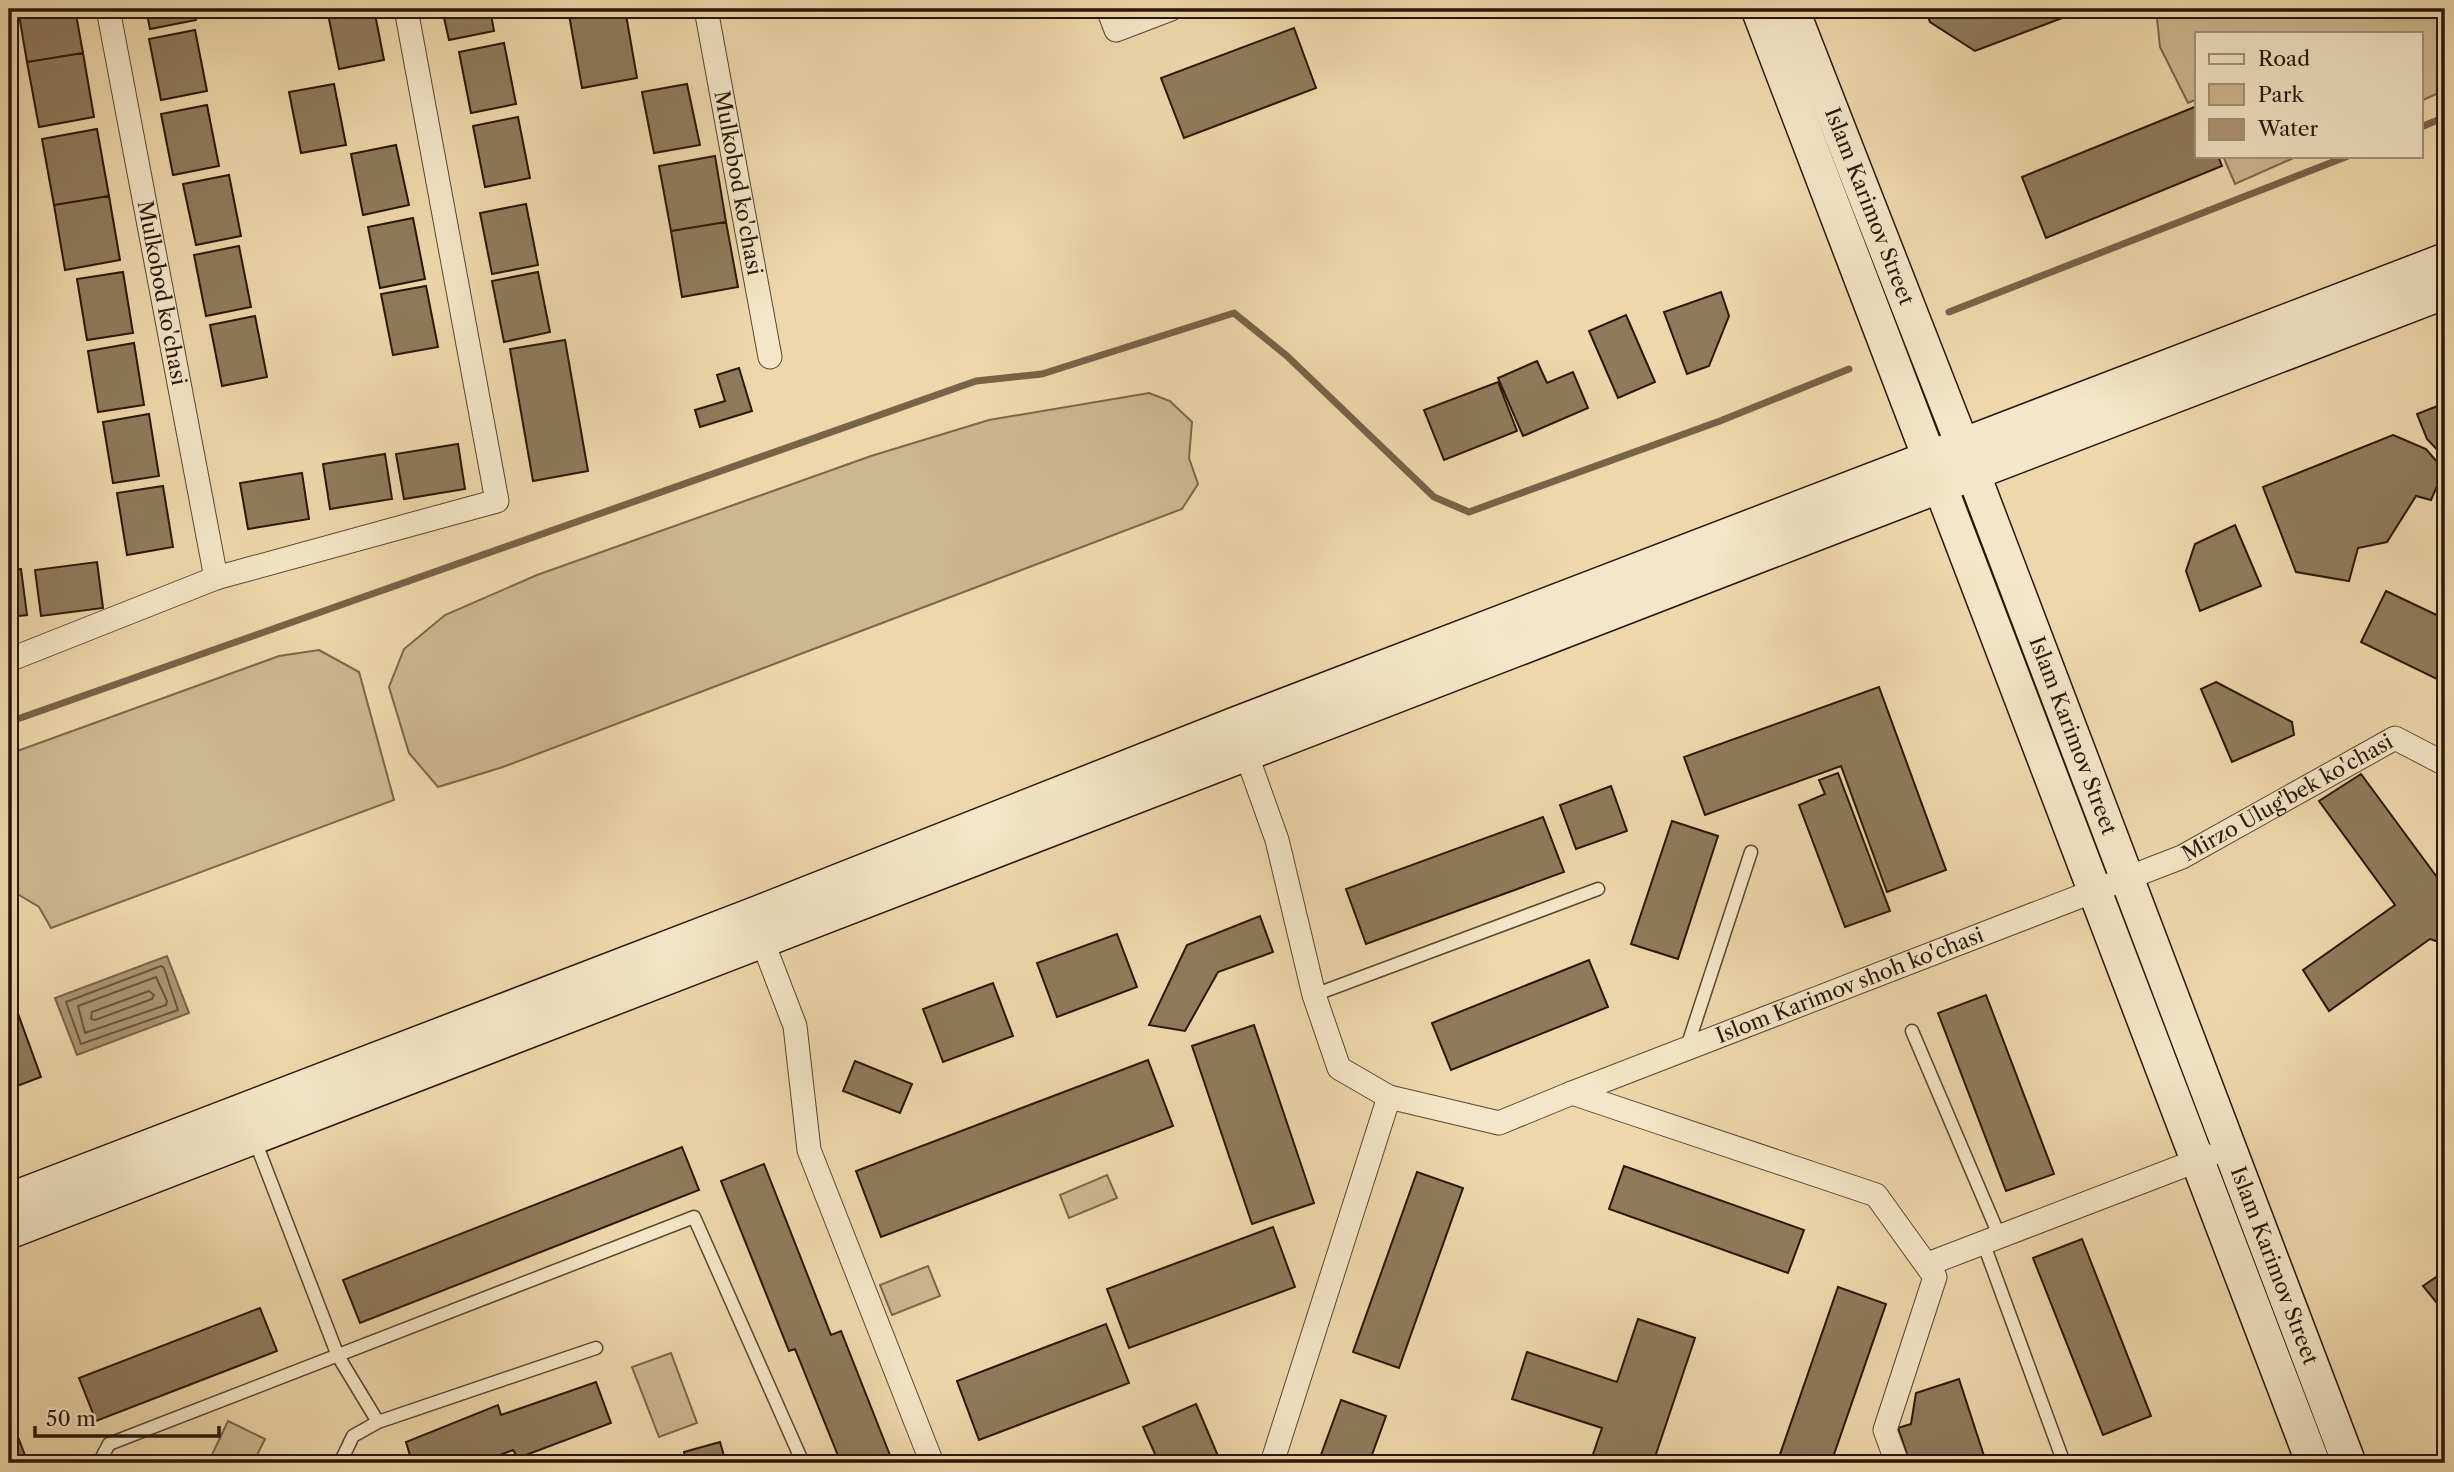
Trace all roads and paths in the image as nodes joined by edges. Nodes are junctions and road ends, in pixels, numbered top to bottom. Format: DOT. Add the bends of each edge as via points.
graph roads {
  1 [pos="108,9"];
  2 [pos="407,9"];
  3 [pos="706,9"];
  4 [pos="1108,9"];
  5 [pos="1171,9"];
  6 [pos="1758,9"];
  7 [pos="1792,9"];
  8 [pos="2445,260"];
  9 [pos="2445,292"];
  10 [pos="770,357"];
  11 [pos="1967,458"];
  12 [pos="1934,471"];
  13 [pos="216,578"];
  14 [pos="9,660"];
  15 [pos="1236,724"];
  16 [pos="1247,755"];
  17 [pos="2445,764"];
  18 [pos="1751,852"];
  19 [pos="2127,878"];
  20 [pos="1598,889"];
  21 [pos="2094,891"];
  22 [pos="757,928"];
  23 [pos="1314,995"];
  24 [pos="1912,1031"];
  25 [pos="1687,1048"];
  26 [pos="1572,1093"];
  27 [pos="1389,1097"];
  28 [pos="248,1123"];
  29 [pos="2229,1149"];
  30 [pos="2196,1161"];
  31 [pos="9,1200"];
  32 [pos="9,1232"];
  33 [pos="1991,1239"];
  34 [pos="1927,1264"];
  35 [pos="596,1348"];
  36 [pos="338,1356"];
  37 [pos="378,1422"];
  38 [pos="99,1463"];
  39 [pos="340,1463"];
  40 [pos="803,1463"];
  41 [pos="932,1463"];
  42 [pos="1272,1463"];
  43 [pos="1897,1463"];
  44 [pos="2064,1463"];
  45 [pos="2313,1463"];
  46 [pos="2349,1463"];
  1 -- 13 [label="street, Mulkobod ko'chasi"];
  2 -- 13 [label="street" via="497,500"];
  3 -- 10 [label="street, Mulkobod ko'chasi"];
  4 -- 5 [label="street" via="1116,30"];
  6 -- 12 [label="main road, Islam Karimov Street"];
  7 -- 11 [label="main road, Islam Karimov Street"];
  8 -- 11 [label="main road"];
  9 -- 11 [label="main road"];
  11 -- 12 [label="main road"];
  11 -- 19 [label="main road, Islam Karimov Street"];
  12 -- 15 [label="main road"];
  12 -- 16 [label="main road"];
  12 -- 21 [label="main road, Islam Karimov Street"];
  13 -- 14 [label="street"];
  15 -- 16 [label="street, Islom Karimov shoh ko'chasi"];
  15 -- 22 [label="main road"];
  16 -- 22 [label="main road"];
  16 -- 23 [label="street, Islom Karimov shoh ko'chasi" via="1277,840"];
  17 -- 19 [label="street, Mirzo Ulug'bek ko'chasi" via="2395,738 2182,857"];
  18 -- 25 [label="lane"];
  19 -- 21 [label="street, Islom Karimov shoh ko'chasi"];
  19 -- 29 [label="main road, Islam Karimov Street"];
  20 -- 23 [label="lane"];
  21 -- 25 [label="street, Islom Karimov shoh ko'chasi"];
  21 -- 30 [label="main road, Islam Karimov Street"];
  22 -- 28 [label="main road"];
  22 -- 41 [label="street" via="795,1026 809,1150"];
  23 -- 27 [label="street, Islom Karimov shoh ko'chasi" via="1339,1068"];
  24 -- 33 [label="lane"];
  25 -- 26 [label="street, Islom Karimov shoh ko'chasi"];
  26 -- 27 [label="street, Islom Karimov shoh ko'chasi" via="1499,1123"];
  26 -- 34 [label="street" via="1876,1195"];
  27 -- 42 [label="street"];
  28 -- 31 [label="main road"];
  28 -- 32 [label="main road"];
  28 -- 36 [label="lane"];
  29 -- 30 [label="street"];
  29 -- 46 [label="main road, Islam Karimov Street"];
  30 -- 33 [label="street"];
  30 -- 45 [label="main road, Islam Karimov Street"];
  33 -- 34 [label="street"];
  33 -- 44 [label="lane"];
  34 -- 43 [label="street" via="1935,1277 1885,1430"];
  35 -- 37 [label="lane"];
  36 -- 37 [label="lane"];
  36 -- 38 [label="lane" via="109,1444"];
  36 -- 40 [label="lane" via="694,1217"];
  37 -- 39 [label="lane" via="354,1436"];
}
